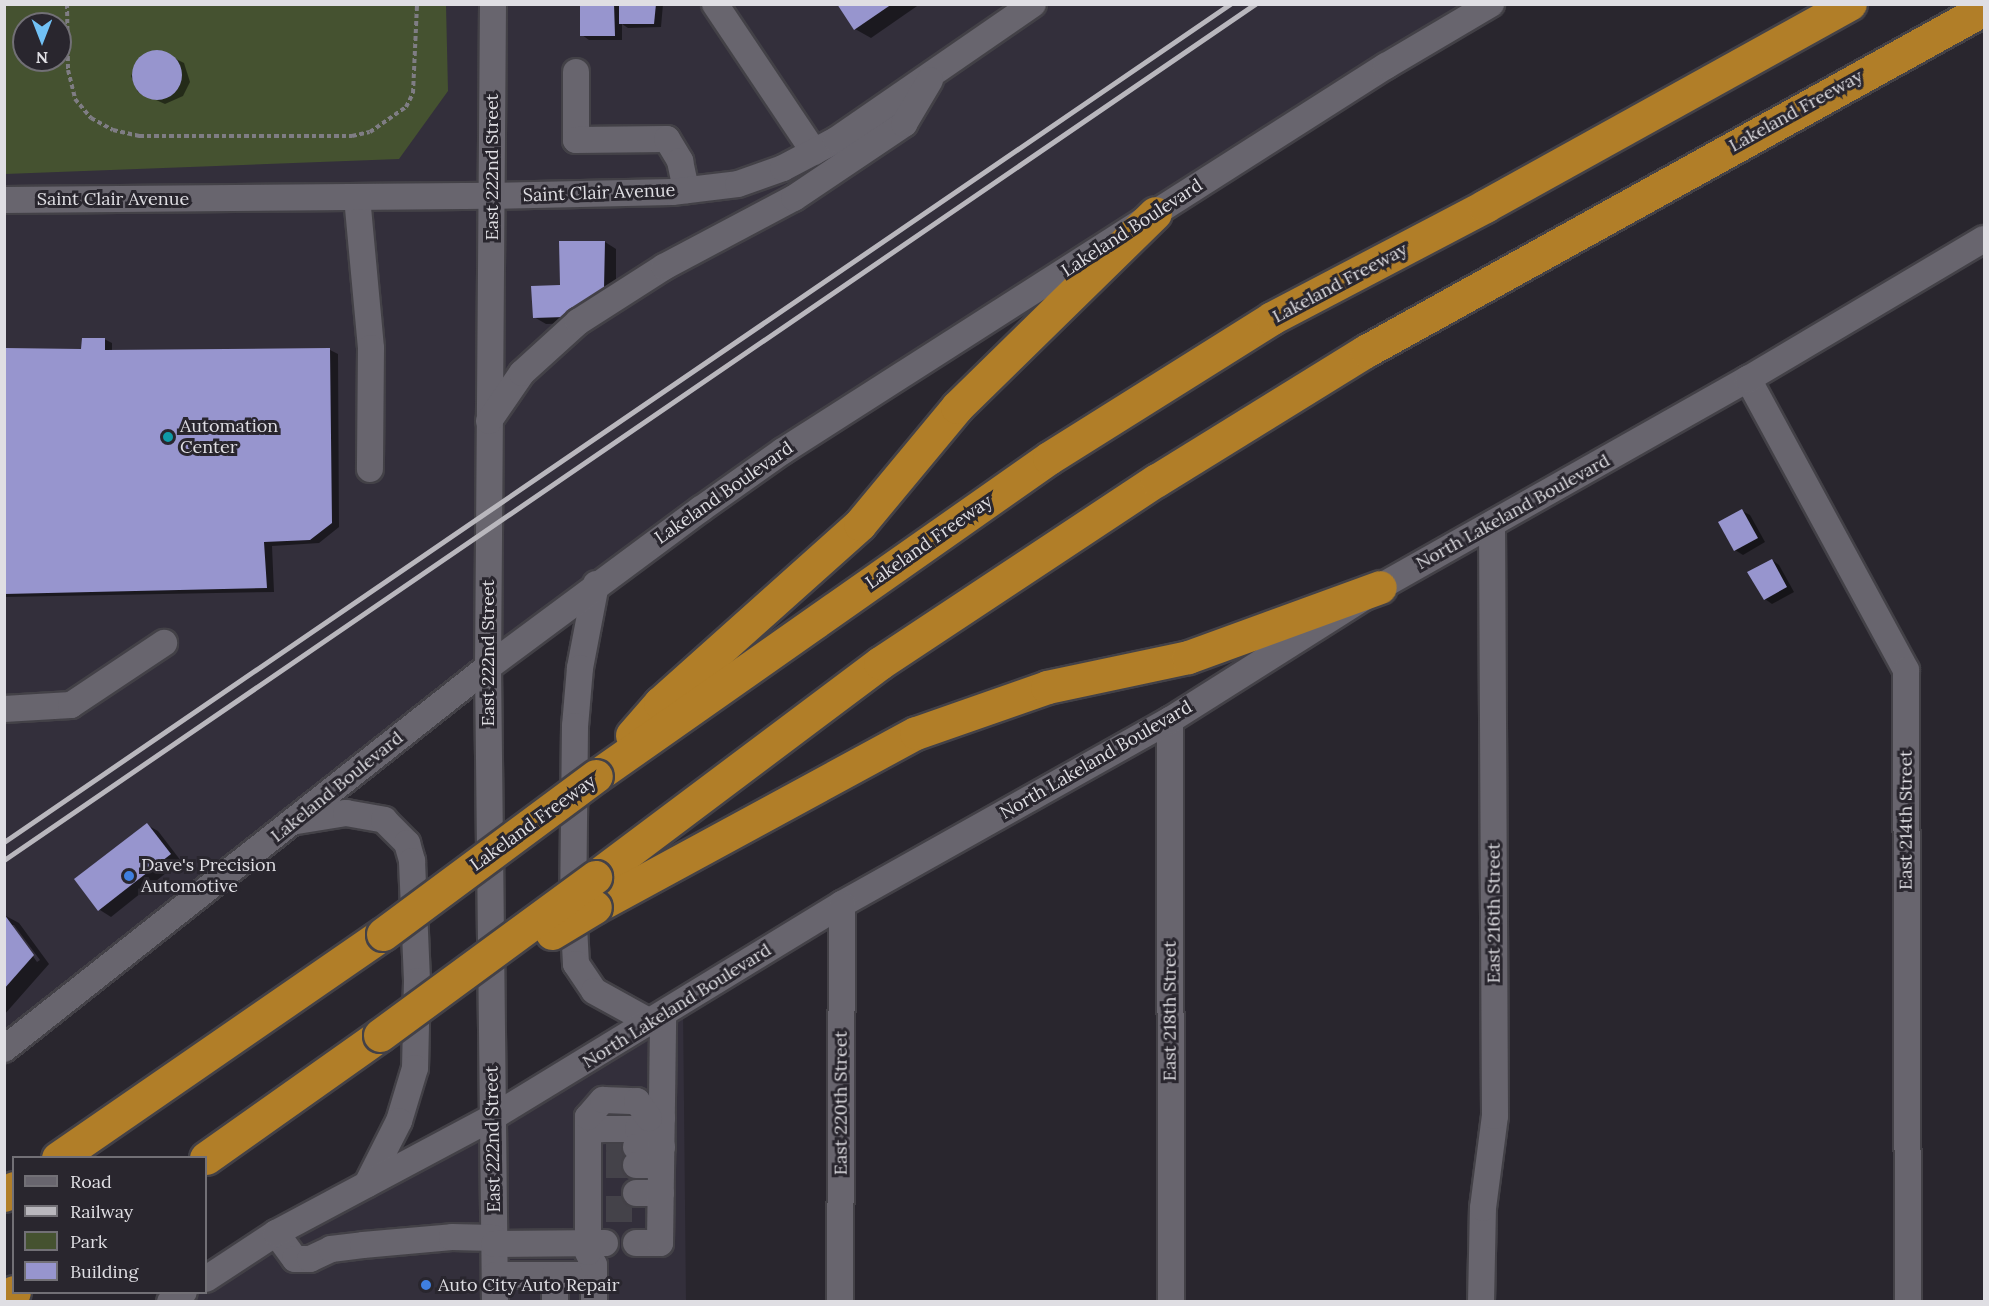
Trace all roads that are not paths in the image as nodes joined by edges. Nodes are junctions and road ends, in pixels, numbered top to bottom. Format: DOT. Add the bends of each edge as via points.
graph roads {
  1 [pos="493,4"];
  2 [pos="715,4"];
  3 [pos="1033,4"];
  4 [pos="1491,4"];
  5 [pos="1850,4"];
  6 [pos="1984,9"];
  7 [pos="576,72"];
  8 [pos="934,72"];
  9 [pos="814,152"];
  10 [pos="686,190"];
  11 [pos="493,196"];
  12 [pos="357,197"];
  13 [pos="4,200"];
  14 [pos="1155,213"];
  15 [pos="1984,239"];
  16 [pos="1748,379"];
  17 [pos="489,421"];
  18 [pos="370,469"];
  19 [pos="1492,524"];
  20 [pos="596,584"];
  21 [pos="1380,587"];
  22 [pos="164,643"];
  23 [pos="488,667"];
  24 [pos="4,709"];
  25 [pos="1170,720"];
  26 [pos="597,776"];
  27 [pos="293,822"];
  28 [pos="595,892"];
  29 [pos="842,904"];
  30 [pos="658,1019"];
  31 [pos="4,1049"];
  32 [pos="494,1117"];
  33 [pos="656,1118"];
  34 [pos="61,1156"];
  35 [pos="636,1156"];
  36 [pos="661,1156"];
  37 [pos="207,1157"];
  38 [pos="367,1184"];
  39 [pos="647,1214"];
  40 [pos="597,1218"];
  41 [pos="276,1233"];
  42 [pos="494,1241"];
  43 [pos="495,1275"];
  44 [pos="555,1275"];
  45 [pos="594,1275"];
  46 [pos="207,1278"];
  47 [pos="495,1302"];
  48 [pos="555,1302"];
  49 [pos="594,1302"];
  50 [pos="840,1302"];
  51 [pos="1171,1302"];
  52 [pos="1481,1302"];
  53 [pos="1908,1302"];
  1 -- 11 [label="street, East 222nd Street"];
  2 -- 9 [label="street"];
  3 -- 8 [label="street, Saint Clair Avenue"];
  4 -- 14 [label="street, Lakeland Boulevard"];
  5 -- 26 [label="highway, Lakeland Freeway" via="1485,206 1272,318 1049,458"];
  6 -- 28 [label="highway, Lakeland Freeway" via="1366,351 1156,480 880,663"];
  7 -- 10 [label="street" via="576,140 667,139 680,161"];
  8 -- 9 [label="street, Saint Clair Avenue"];
  8 -- 17 [label="street" via="904,124 794,198 664,267 578,322 522,373"];
  9 -- 10 [label="street, Saint Clair Avenue" via="738,184"];
  10 -- 11 [label="street, Saint Clair Avenue"];
  11 -- 12 [label="street, Saint Clair Avenue"];
  11 -- 17 [label="street, East 222nd Street"];
  12 -- 13 [label="street, Saint Clair Avenue"];
  12 -- 18 [label="street" via="371,348"];
  14 -- 20 [label="street, Lakeland Boulevard" via="783,451"];
  14 -- 26 [label="highway" via="957,407 860,524 660,703"];
  15 -- 16 [label="street, North Lakeland Boulevard"];
  16 -- 19 [label="street, North Lakeland Boulevard"];
  16 -- 53 [label="street, East 214th Street" via="1906,670"];
  17 -- 23 [label="street, East 222nd Street"];
  19 -- 21 [label="street, North Lakeland Boulevard"];
  19 -- 52 [label="street, East 216th Street" via="1495,1116 1483,1208"];
  20 -- 23 [label="street, Lakeland Boulevard"];
  20 -- 30 [label="street" via="580,668 575,726 576,964 594,990"];
  21 -- 25 [label="street, North Lakeland Boulevard"];
  21 -- 28 [label="highway" via="1188,657 1047,687 916,733"];
  22 -- 24 [label="street" via="71,705"];
  23 -- 27 [label="street, Lakeland Boulevard"];
  23 -- 32 [label="street, East 222nd Street"];
  25 -- 29 [label="street, North Lakeland Boulevard"];
  25 -- 51 [label="street, East 218th Street"];
  26 -- 34 [label="highway, Lakeland Freeway, bridge" via="383,934"];
  27 -- 31 [label="street, Lakeland Boulevard"];
  27 -- 38 [label="street" via="346,813 368,814 396,829 407,843 412,861 417,981 415,1068 399,1120"];
  28 -- 37 [label="highway, bridge" via="380,1035"];
  29 -- 30 [label="street, North Lakeland Boulevard"];
  29 -- 50 [label="street, East 220th Street"];
  30 -- 32 [label="street, North Lakeland Boulevard"];
  30 -- 33 [label="street"];
  32 -- 38 [label="street, North Lakeland Boulevard"];
  32 -- 42 [label="street, East 222nd Street"];
  33 -- 36 [label="street"];
  33 -- 40 [label="street" via="638,1129 601,1129 588,1117 597,1157"];
  35 -- 36 [label="street"];
  36 -- 39 [label="street"];
  38 -- 41 [label="street, North Lakeland Boulevard"];
  40 -- 42 [label="street"];
  40 -- 45 [label="street"];
  41 -- 42 [label="street" via="295,1259 310,1259 331,1249 363,1245 452,1237"];
  41 -- 46 [label="street, North Lakeland Boulevard"];
  42 -- 43 [label="street, East 222nd Street"];
  43 -- 44 [label="street"];
  43 -- 47 [label="street, East 222nd Street"];
  44 -- 45 [label="street"];
  44 -- 48 [label="street"];
  45 -- 49 [label="street"];
}
